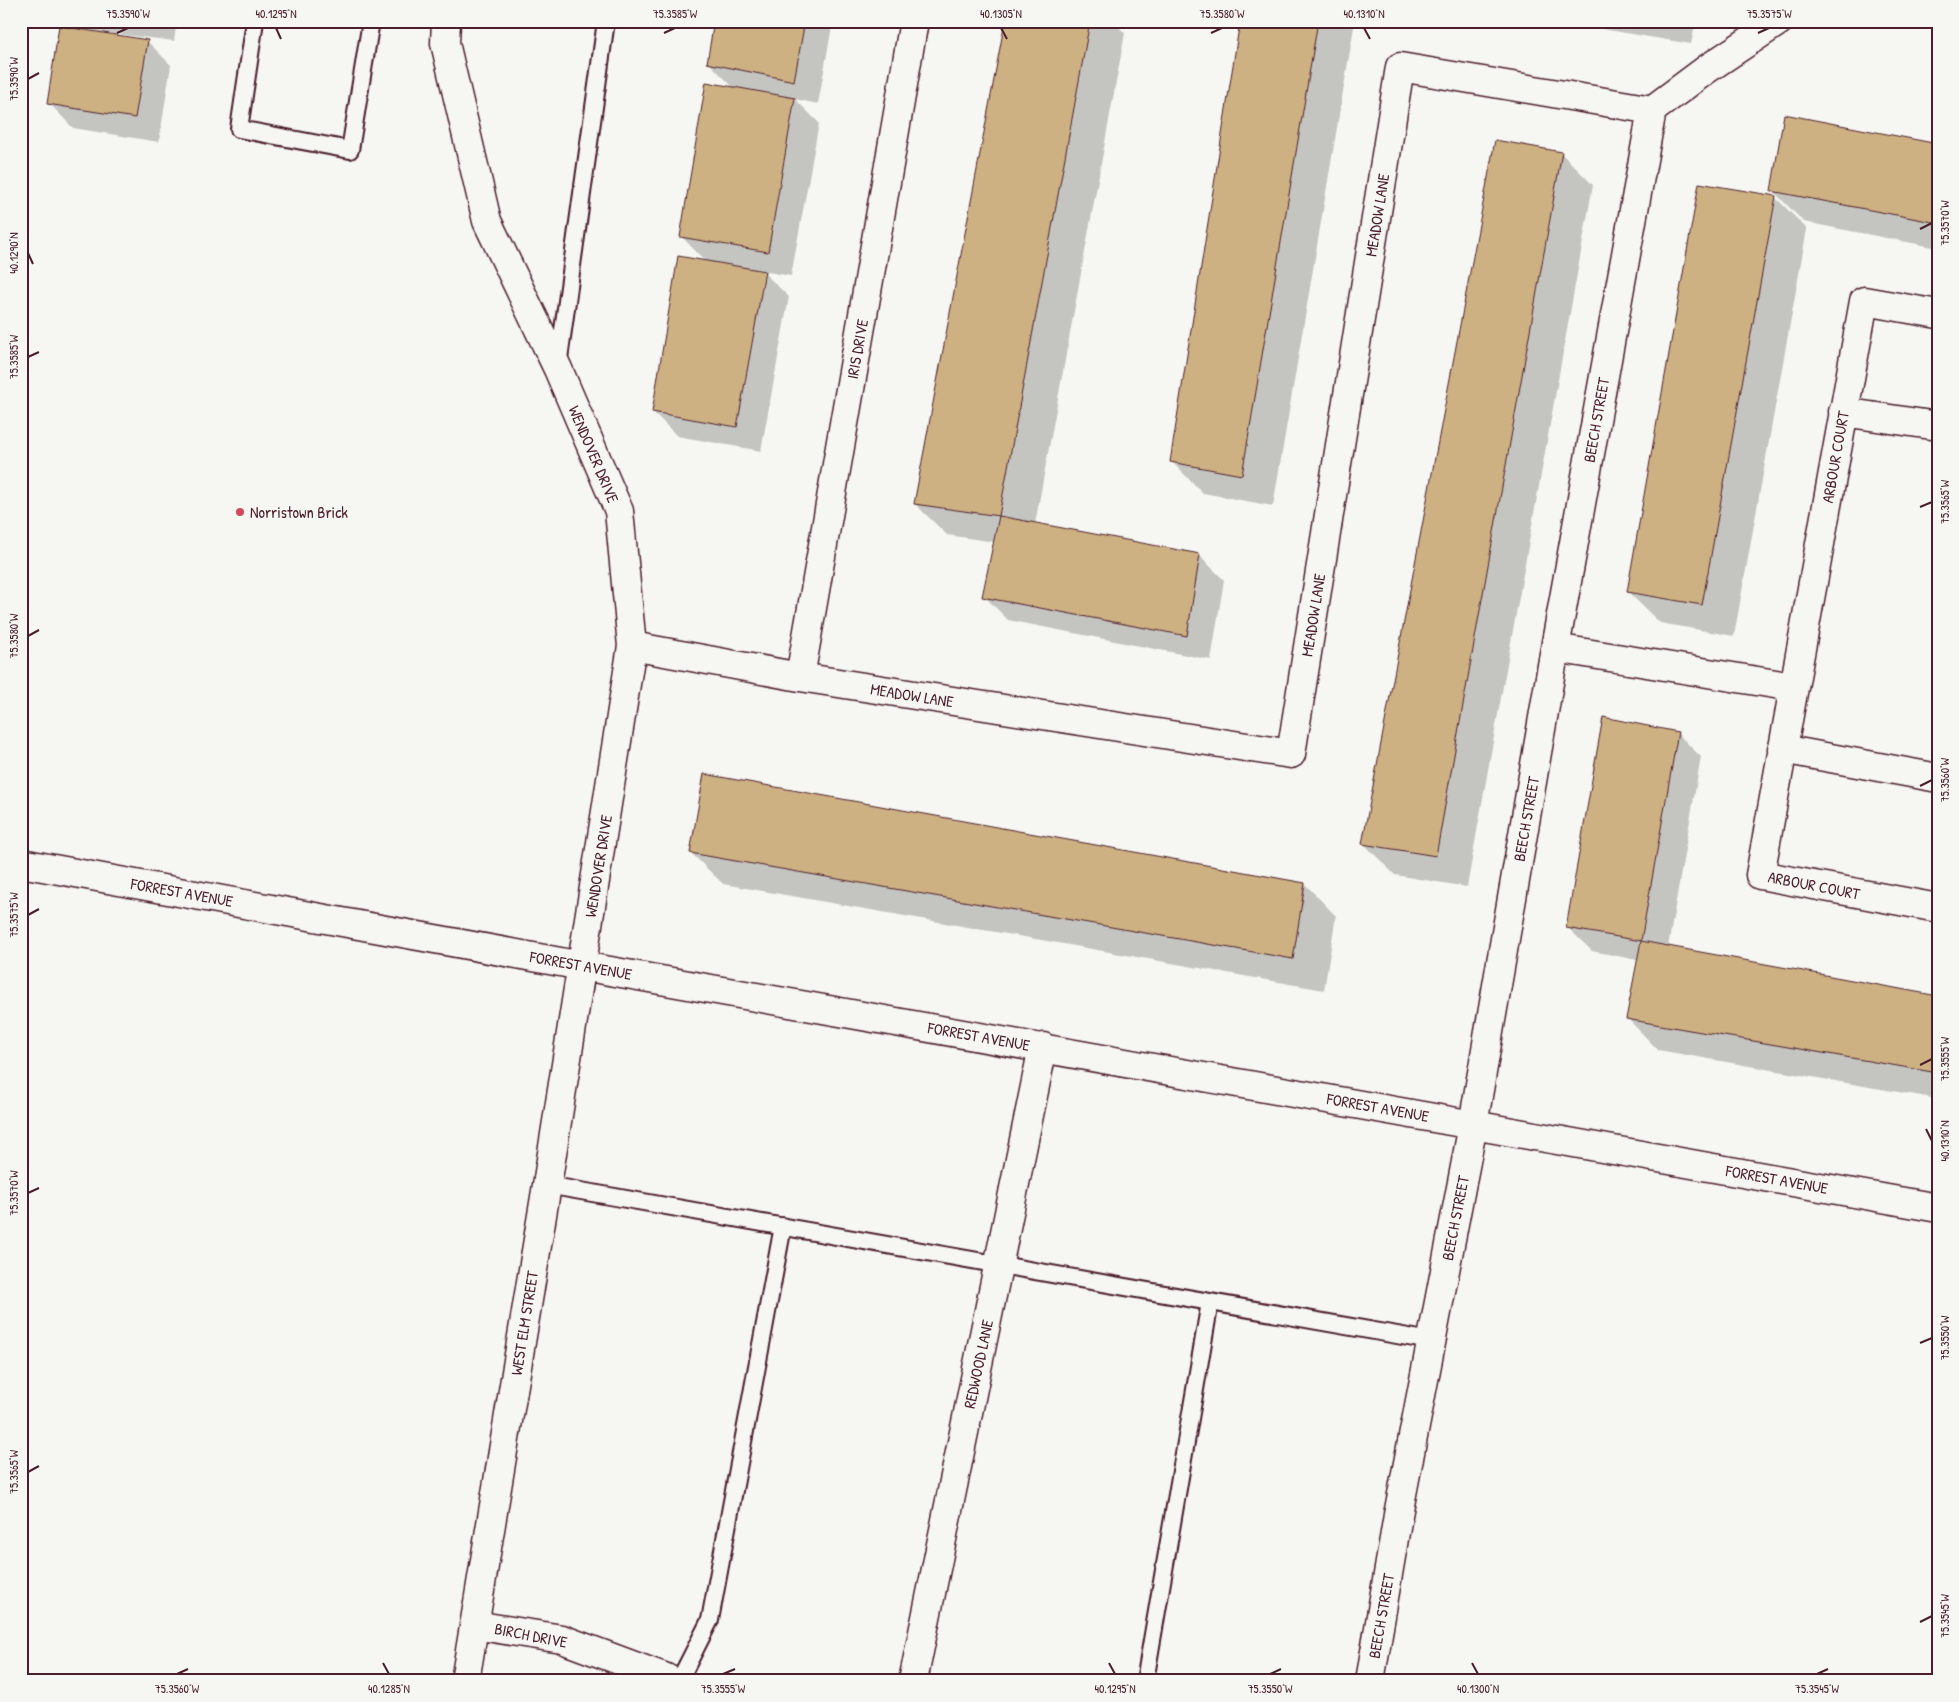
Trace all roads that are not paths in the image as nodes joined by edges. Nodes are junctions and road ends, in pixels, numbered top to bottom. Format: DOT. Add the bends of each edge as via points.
graph roads {
  1 [pos="255,21"];
  2 [pos="370,21"];
  3 [pos="446,21"];
  4 [pos="606,21"];
  5 [pos="914,21"];
  6 [pos="1779,21"];
  7 [pos="1652,110"];
  8 [pos="1938,314"];
  9 [pos="558,369"];
  10 [pos="1843,412"];
  11 [pos="1938,426"];
  12 [pos="632,646"];
  13 [pos="1556,648"];
  14 [pos="800,677"];
  15 [pos="1794,687"];
  16 [pos="1782,749"];
  17 [pos="1938,778"];
  18 [pos="21,863"];
  19 [pos="1938,908"];
  20 [pos="582,966"];
  21 [pos="1043,1047"];
  22 [pos="1472,1124"];
  23 [pos="547,1186"];
  24 [pos="1938,1208"];
  25 [pos="783,1226"];
  26 [pos="998,1264"];
  27 [pos="1210,1302"];
  28 [pos="1431,1341"];
  29 [pos="474,1624"];
  30 [pos="465,1681"];
  31 [pos="671,1681"];
  32 [pos="679,1681"];
  33 [pos="913,1681"];
  34 [pos="1146,1681"];
  35 [pos="1370,1681"];
  1 -- 2 [label="lane" via="239,129 350,150"];
  3 -- 9 [label="street, WENDOVER DRIVE" via="445,43 487,221"];
  4 -- 9 [label="lane"];
  5 -- 14 [label="street, IRIS DRIVE"];
  6 -- 7 [label="street"];
  7 -- 13 [label="street, BEECH STREET"];
  7 -- 14 [label="street, MEADOW LANE" via="1400,67 1291,754"];
  8 -- 10 [label="street, ARBOUR COURT" via="1864,301"];
  9 -- 12 [label="street, WENDOVER DRIVE" via="619,511"];
  10 -- 11 [label="street"];
  10 -- 15 [label="street, ARBOUR COURT"];
  12 -- 14 [label="street, MEADOW LANE"];
  12 -- 20 [label="street, WENDOVER DRIVE"];
  13 -- 15 [label="street"];
  13 -- 22 [label="street, BEECH STREET"];
  15 -- 16 [label="street, ARBOUR COURT"];
  16 -- 17 [label="street"];
  16 -- 19 [label="street, ARBOUR COURT" via="1760,875"];
  18 -- 20 [label="street, FORREST AVENUE"];
  20 -- 21 [label="street, FORREST AVENUE"];
  20 -- 23 [label="street, WEST ELM STREET"];
  21 -- 22 [label="street, FORREST AVENUE"];
  21 -- 26 [label="street, REDWOOD LANE"];
  22 -- 24 [label="street, FORREST AVENUE"];
  22 -- 28 [label="street, BEECH STREET"];
  23 -- 25 [label="lane"];
  23 -- 29 [label="street, WEST ELM STREET"];
  25 -- 26 [label="lane"];
  25 -- 32 [label="lane" via="710,1620"];
  26 -- 27 [label="lane"];
  26 -- 33 [label="street, REDWOOD LANE"];
  27 -- 28 [label="lane"];
  27 -- 34 [label="lane"];
  28 -- 35 [label="street, BEECH STREET"];
  29 -- 30 [label="street, WEST ELM STREET"];
  29 -- 31 [label="street, BIRCH DRIVE" via="562,1639"];
}
